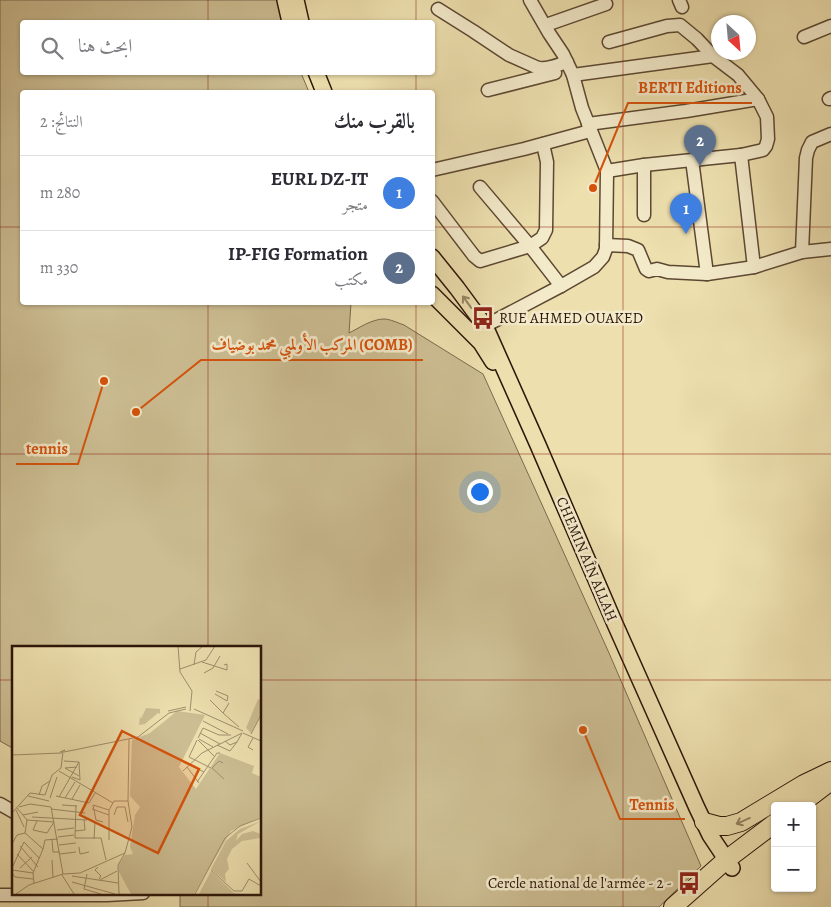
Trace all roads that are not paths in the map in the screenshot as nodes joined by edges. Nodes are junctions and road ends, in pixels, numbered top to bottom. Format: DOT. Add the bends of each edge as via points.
graph roads {
  1 [pos="285,0"];
  2 [pos="296,0"];
  3 [pos="530,0"];
  4 [pos="606,4"];
  5 [pos="438,9"];
  6 [pos="290,20"];
  7 [pos="301,20"];
  8 [pos="546,25"];
  9 [pos="831,26"];
  10 [pos="804,37"];
  11 [pos="609,42"];
  12 [pos="711,54"];
  13 [pos="711,56"];
  14 [pos="718,60"];
  15 [pos="570,69"];
  16 [pos="308,75"];
  17 [pos="317,75"];
  18 [pos="314,90"];
  19 [pos="323,90"];
  20 [pos="488,90"];
  21 [pos="758,99"];
  22 [pos="589,127"];
  23 [pos="831,134"];
  24 [pos="543,144"];
  25 [pos="741,155"];
  26 [pos="692,160"];
  27 [pos="644,165"];
  28 [pos="435,169"];
  29 [pos="607,171"];
  30 [pos="480,187"];
  31 [pos="435,205"];
  32 [pos="644,215"];
  33 [pos="606,244"];
  34 [pos="530,246"];
  35 [pos="831,249"];
  36 [pos="802,252"];
  37 [pos="435,261"];
  38 [pos="754,267"];
  39 [pos="707,274"];
  40 [pos="562,286"];
  41 [pos="435,296"];
  42 [pos="478,329"];
  43 [pos="831,771"];
  44 [pos="831,781"];
  45 [pos="831,794"];
  46 [pos="803,802"];
  47 [pos="0,804"];
  48 [pos="816,805"];
  49 [pos="12,811"];
  50 [pos="704,822"];
  51 [pos="771,827"];
  52 [pos="771,838"];
  53 [pos="725,867"];
  54 [pos="136,894"];
  55 [pos="0,895"];
  56 [pos="106,898"];
  57 [pos="673,907"];
  58 [pos="688,907"];
  1 -- 6 [label="main road"];
  2 -- 7 [label="main road"];
  3 -- 8 [label="street"];
  4 -- 8 [label="street"];
  5 -- 15 [label="street" via="509,56 540,69"];
  8 -- 15 [label="street"];
  9 -- 10 [label="street"];
  11 -- 12 [label="street" via="680,25"];
  13 -- 15 [label="street"];
  14 -- 21 [label="street" via="738,75"];
  15 -- 20 [label="street"];
  15 -- 22 [label="street"];
  16 -- 18 [label="main road"];
  17 -- 19 [label="main road"];
  21 -- 22 [label="street"];
  21 -- 25 [label="street" via="767,117 766,146 763,150"];
  22 -- 24 [label="street"];
  22 -- 29 [label="street"];
  23 -- 36 [label="street" via="812,142 806,158"];
  24 -- 28 [label="street"];
  24 -- 34 [label="street" via="547,162 546,230 542,238"];
  25 -- 26 [label="street"];
  25 -- 38 [label="street"];
  26 -- 27 [label="street"];
  26 -- 39 [label="street"];
  27 -- 29 [label="street"];
  27 -- 32 [label="street"];
  29 -- 33 [label="street"];
  30 -- 34 [label="street"];
  31 -- 34 [label="street" via="480,262"];
  33 -- 39 [label="street" via="638,250 649,271"];
  33 -- 40 [label="street" via="605,254 597,264"];
  34 -- 40 [label="street"];
  35 -- 36 [label="street"];
  36 -- 38 [label="street"];
  42 -- 37 [label="main road, CHEMIN AÎN ALLAH, one-way" via="457,288"];
  38 -- 39 [label="street"];
  40 -- 42 [label="street"];
  41 -- 42 [label="main road, CHEMIN AÎN ALLAH"];
  42 -- 50 [label="main road, CHEMIN AÎN ALLAH" via="538,445"];
  42 -- 53 [label="main road, CHEMIN AÎN ALLAH" via="481,343 496,367 533,448 644,713 686,803"];
  43 -- 50 [label="highway, one-way" via="741,822 727,826"];
  44 -- 46 [label="highway"];
  45 -- 48 [label="highway"];
  47 -- 49 [label="street"];
  50 -- 53 [label="main road, CHEMIN AÎN ALLAH"];
  51 -- 53 [label="highway"];
  52 -- 53 [label="highway"];
  53 -- 57 [label="highway"];
  53 -- 58 [label="highway"];
  54 -- 56 [label="street"];
  55 -- 56 [label="street"];
}
